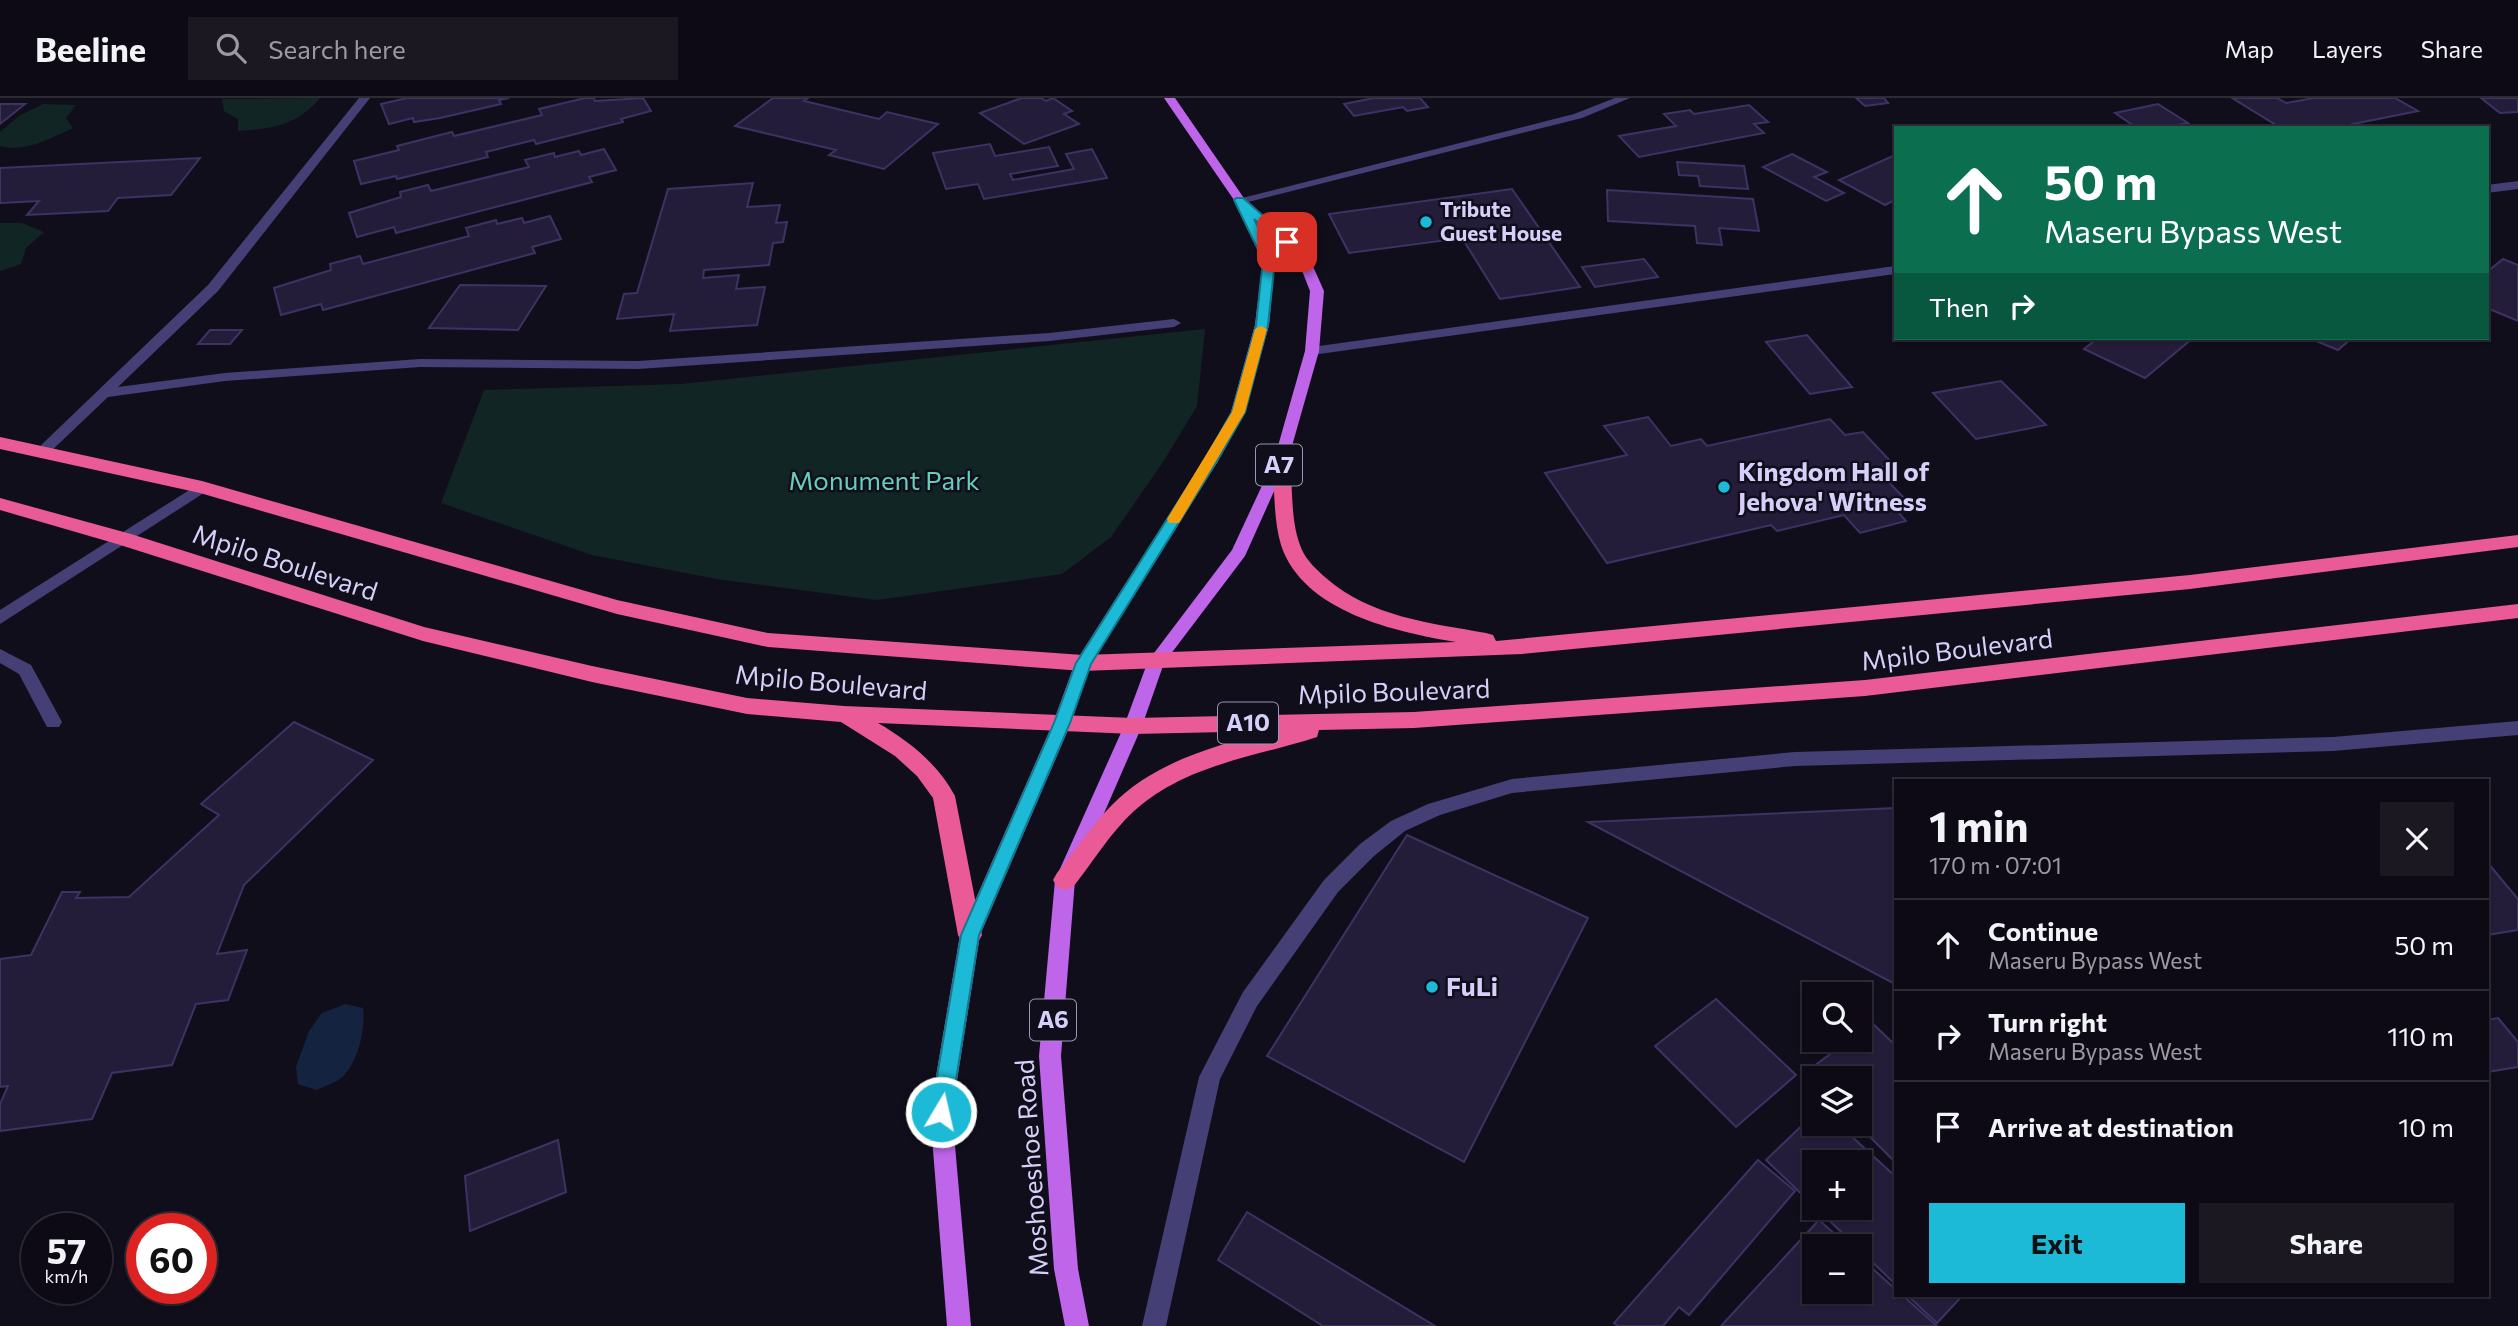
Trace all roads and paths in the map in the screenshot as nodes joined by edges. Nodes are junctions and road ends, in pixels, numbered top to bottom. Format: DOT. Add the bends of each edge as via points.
graph roads {
  1 [pos="365,98"];
  2 [pos="1169,98"];
  3 [pos="1625,98"];
  4 [pos="2518,185"];
  5 [pos="2489,189"];
  6 [pos="1240,200"];
  7 [pos="1894,270"];
  8 [pos="1174,323"];
  9 [pos="1312,351"];
  10 [pos="103,393"];
  11 [pos="0,443"];
  12 [pos="42,452"];
  13 [pos="1281,460"];
  14 [pos="202,487"];
  15 [pos="0,504"];
  16 [pos="124,539"];
  17 [pos="2518,541"];
  18 [pos="2518,611"];
  19 [pos="0,618"];
  20 [pos="1522,647"];
  21 [pos="0,655"];
  22 [pos="1156,661"];
  23 [pos="1083,663"];
  24 [pos="844,714"];
  25 [pos="1352,721"];
  26 [pos="53,722"];
  27 [pos="1062,723"];
  28 [pos="1133,726"];
  29 [pos="2518,728"];
  30 [pos="1065,880"];
  31 [pos="970,935"];
  32 [pos="959,1326"];
  33 [pos="1077,1326"];
  34 [pos="1154,1326"];
  1 -- 10 [label="street" via="213,288"];
  2 -- 6 [label="main road, A7"];
  3 -- 6 [label="street" via="1578,116"];
  4 -- 5 [label="street"];
  6 -- 9 [label="main road, A7" via="1303,256 1317,291"];
  6 -- 23 [label="main road, A7" via="1269,260 1262,325 1238,412"];
  7 -- 9 [label="street"];
  8 -- 10 [label="street" via="1049,337 638,365 406,364 225,377"];
  9 -- 13 [label="main road, A7"];
  10 -- 12 [label="street"];
  11 -- 12 [label="highway, Mpilo Boulevard"];
  12 -- 14 [label="highway, Mpilo Boulevard"];
  13 -- 20 [label="highway" via="1290,544 1304,567 1342,603 1376,619"];
  13 -- 22 [label="main road, A7" via="1239,552"];
  14 -- 16 [label="street"];
  14 -- 23 [label="highway, Mpilo Boulevard" via="617,607 768,640"];
  15 -- 16 [label="highway, Mpilo Boulevard / A10"];
  16 -- 19 [label="street"];
  16 -- 24 [label="highway, Mpilo Boulevard / A10" via="449,640 747,706"];
  17 -- 20 [label="highway, Mpilo Boulevard" via="2190,582"];
  18 -- 25 [label="highway, Mpilo Boulevard / A10" via="1865,688"];
  20 -- 22 [label="highway, Mpilo Boulevard"];
  21 -- 26 [label="street" via="25,670"];
  22 -- 23 [label="highway, Mpilo Boulevard"];
  22 -- 28 [label="main road, A7"];
  23 -- 27 [label="main road, A7"];
  24 -- 27 [label="highway, Mpilo Boulevard / A10"];
  24 -- 31 [label="highway" via="910,754 944,796"];
  25 -- 28 [label="highway, Mpilo Boulevard / A10"];
  25 -- 30 [label="highway" via="1246,746 1170,774 1119,812"];
  27 -- 28 [label="highway, Mpilo Boulevard / A10"];
  27 -- 31 [label="main road"];
  28 -- 30 [label="main road, Moshoeshoe Road / A6"];
  29 -- 34 [label="street" via="2333,744 1795,759 1512,786 1398,826 1331,886 1250,999 1210,1077"];
  30 -- 33 [label="main road, Moshoeshoe Road / A6" via="1050,1056 1066,1269"];
  31 -- 32 [label="main road" via="941,1112"];
}
